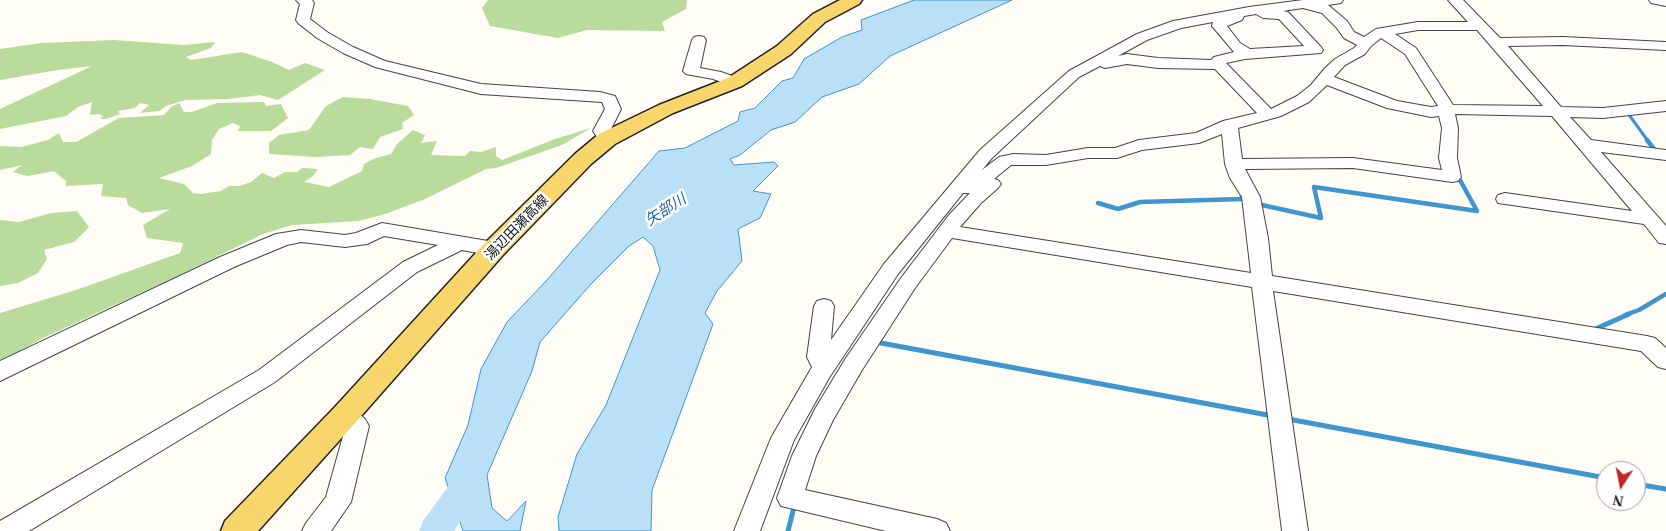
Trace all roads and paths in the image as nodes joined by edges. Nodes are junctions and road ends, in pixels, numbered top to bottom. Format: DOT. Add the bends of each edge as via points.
graph roads {
  1 [pos="303,0"];
  2 [pos="853,0"];
  3 [pos="1336,0"];
  4 [pos="1455,0"];
  5 [pos="1292,6"];
  6 [pos="1265,9"];
  7 [pos="1184,10"];
  8 [pos="1245,13"];
  9 [pos="1481,26"];
  10 [pos="1381,32"];
  11 [pos="699,40"];
  12 [pos="1365,42"];
  13 [pos="1496,42"];
  14 [pos="1666,46"];
  15 [pos="1247,54"];
  16 [pos="1093,64"];
  17 [pos="1219,65"];
  18 [pos="1325,79"];
  19 [pos="735,82"];
  20 [pos="1666,106"];
  21 [pos="1556,110"];
  22 [pos="1447,111"];
  23 [pos="1268,115"];
  24 [pos="1228,125"];
  25 [pos="607,139"];
  26 [pos="1586,145"];
  27 [pos="1666,155"];
  28 [pos="1023,159"];
  29 [pos="1234,164"];
  30 [pos="956,189"];
  31 [pos="1505,199"];
  32 [pos="1649,219"];
  33 [pos="948,231"];
  34 [pos="1666,238"];
  35 [pos="460,243"];
  36 [pos="494,249"];
  37 [pos="1262,282"];
  38 [pos="824,306"];
  39 [pos="1666,361"];
  40 [pos="824,368"];
  41 [pos="0,372"];
  42 [pos="345,415"];
  43 [pos="6,531"];
  44 [pos="237,531"];
  45 [pos="315,531"];
  46 [pos="747,531"];
  47 [pos="937,531"];
  48 [pos="1295,531"];
  1 -- 25 [label="street" via="307,3 303,20 322,36 380,64 481,89 609,99 614,109 601,132"];
  2 -- 19 [label="main road, 湯辺田瀬高線" via="818,18 784,50"];
  3 -- 5 [label="street"];
  4 -- 9 [label="street"];
  5 -- 6 [label="street"];
  5 -- 12 [label="street" via="1326,8 1349,35"];
  6 -- 7 [label="street"];
  6 -- 8 [label="street"];
  8 -- 15 [label="street" via="1219,24 1235,46"];
  8 -- 15 [label="street" via="1283,15 1316,50"];
  8 -- 16 [label="street" via="1178,24 1142,37"];
  9 -- 10 [label="street" via="1418,26"];
  9 -- 13 [label="street"];
  10 -- 12 [label="street"];
  10 -- 22 [label="street" via="1410,51"];
  11 -- 19 [label="street" via="691,71"];
  12 -- 18 [label="street" via="1360,51 1340,62"];
  13 -- 14 [label="street" via="1562,41"];
  13 -- 21 [label="street"];
  15 -- 17 [label="street" via="1218,60"];
  16 -- 17 [label="street" via="1127,59"];
  16 -- 30 [label="street" via="1074,74 986,154"];
  17 -- 23 [label="street"];
  18 -- 22 [label="street" via="1393,105 1431,112"];
  18 -- 23 [label="street" via="1303,99"];
  19 -- 25 [label="main road, 湯辺田瀬高線" via="666,109"];
  20 -- 21 [label="street" via="1603,113"];
  21 -- 22 [label="street"];
  21 -- 26 [label="street"];
  22 -- 29 [label="street" via="1450,128 1448,158 1452,177 1352,163"];
  23 -- 24 [label="street"];
  24 -- 28 [label="street" via="1198,138 1139,145 1117,153"];
  24 -- 29 [label="street"];
  25 -- 36 [label="main road, 湯辺田瀬高線"];
  26 -- 27 [label="street"];
  26 -- 32 [label="street"];
  28 -- 30 [label="street" via="1005,161 972,187"];
  28 -- 33 [label="street" via="974,200"];
  29 -- 37 [label="street" via="1251,198"];
  30 -- 40 [label="street" via="891,269"];
  31 -- 32 [label="street"];
  32 -- 34 [label="street"];
  33 -- 37 [label="street"];
  33 -- 47 [label="street" via="908,282 832,401 804,456 790,498"];
  35 -- 36 [label="street"];
  35 -- 41 [label="street" via="382,229 344,241 301,236 283,239 218,266"];
  35 -- 43 [label="street" via="410,267 267,376"];
  36 -- 42 [label="main road, 湯辺田瀬高線"];
  37 -- 39 [label="street" via="1646,344"];
  37 -- 48 [label="street"];
  38 -- 40 [label="street" via="818,356"];
  40 -- 46 [label="street" via="783,438"];
  42 -- 44 [label="main road, 湯辺田瀬高線"];
  42 -- 45 [label="street" via="356,426 355,439 338,502"];
}
